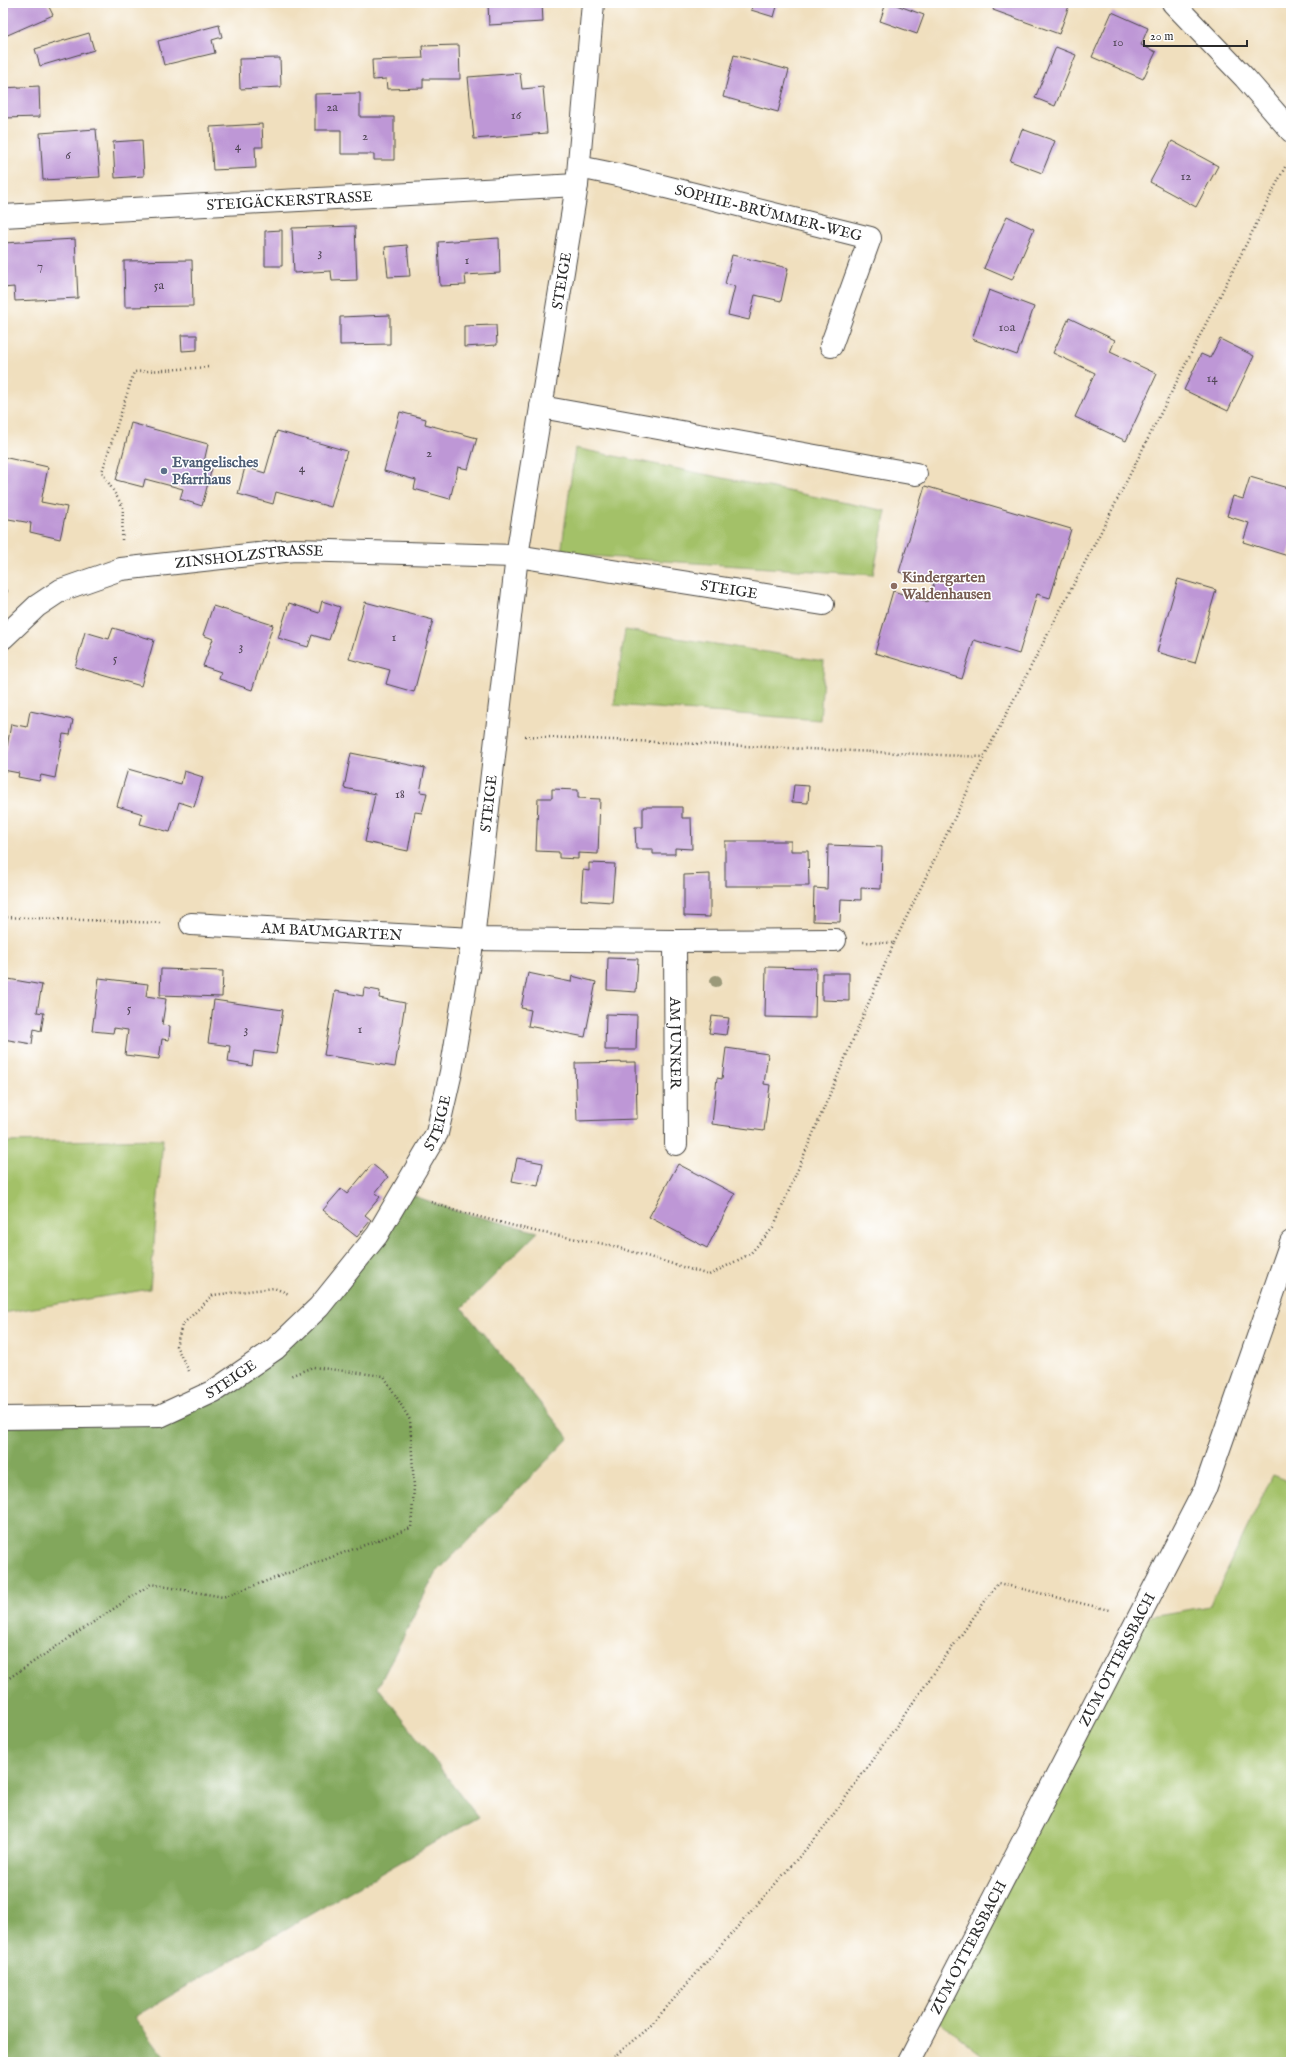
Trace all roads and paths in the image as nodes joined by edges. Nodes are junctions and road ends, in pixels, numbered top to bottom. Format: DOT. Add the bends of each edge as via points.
graph roads {
  1 [pos="593,3"];
  2 [pos="1173,3"];
  3 [pos="1291,131"];
  4 [pos="1286,165"];
  5 [pos="578,176"];
  6 [pos="3,216"];
  7 [pos="831,346"];
  8 [pos="209,368"];
  9 [pos="541,407"];
  10 [pos="916,474"];
  11 [pos="517,556"];
  12 [pos="120,569"];
  13 [pos="823,604"];
  14 [pos="3,638"];
  15 [pos="496,734"];
  16 [pos="984,757"];
  17 [pos="3,917"];
  18 [pos="190,924"];
  19 [pos="473,939"];
  20 [pos="835,940"];
  21 [pos="675,941"];
  22 [pos="894,943"];
  23 [pos="676,1144"];
  24 [pos="404,1192"];
  25 [pos="1291,1242"];
  26 [pos="320,1307"];
  27 [pos="286,1378"];
  28 [pos="214,1391"];
  29 [pos="3,1418"];
  30 [pos="1139,1618"];
  31 [pos="3,1682"];
  32 [pos="608,2062"];
  33 [pos="909,2062"];
  1 -- 5 [label="street, STEIGE"];
  2 -- 3 [label="street" via="1245,78"];
  4 -- 16 [label="path" via="1112,511"];
  5 -- 6 [label="street, STEIGÄCKERSTRASSE"];
  5 -- 7 [label="street, SOPHIE-BRÜMMER-WEG" via="618,175 870,238"];
  5 -- 9 [label="street, STEIGE"];
  8 -- 12 [label="path" via="134,372 102,472 123,507"];
  9 -- 10 [label="street"];
  9 -- 11 [label="street, STEIGE"];
  11 -- 12 [label="street, ZINSHOLZSTRASSE" via="294,550"];
  11 -- 13 [label="street, STEIGE"];
  11 -- 15 [label="street, STEIGE"];
  12 -- 14 [label="street, ZINSHOLZSTRASSE" via="61,590 37,606"];
  15 -- 16 [label="path"];
  15 -- 19 [label="street, STEIGE"];
  16 -- 22 [label="path"];
  17 -- 18 [label="path"];
  18 -- 19 [label="street, AM BAUMGARTEN"];
  19 -- 21 [label="street"];
  19 -- 24 [label="street, STEIGE" via="451,1072 437,1133"];
  20 -- 21 [label="street"];
  20 -- 22 [label="path"];
  21 -- 23 [label="street, AM JUNKER"];
  22 -- 24 [label="path" via="773,1228 750,1254 709,1275 610,1246 538,1232 456,1210"];
  24 -- 26 [label="street, STEIGE" via="377,1235"];
  25 -- 30 [label="street, ZUM OTTERSBACH" via="1205,1490"];
  26 -- 28 [label="street, STEIGE" via="275,1349"];
  26 -- 28 [label="path" via="274,1288 213,1295 182,1325 176,1346 189,1371"];
  27 -- 31 [label="path" via="313,1367 384,1376 410,1420 414,1488 411,1528 224,1597 151,1584"];
  28 -- 29 [label="street, STEIGE" via="160,1416"];
  30 -- 32 [label="path" via="998,1583 821,1832 652,2025"];
  30 -- 33 [label="street, ZUM OTTERSBACH"];
}
